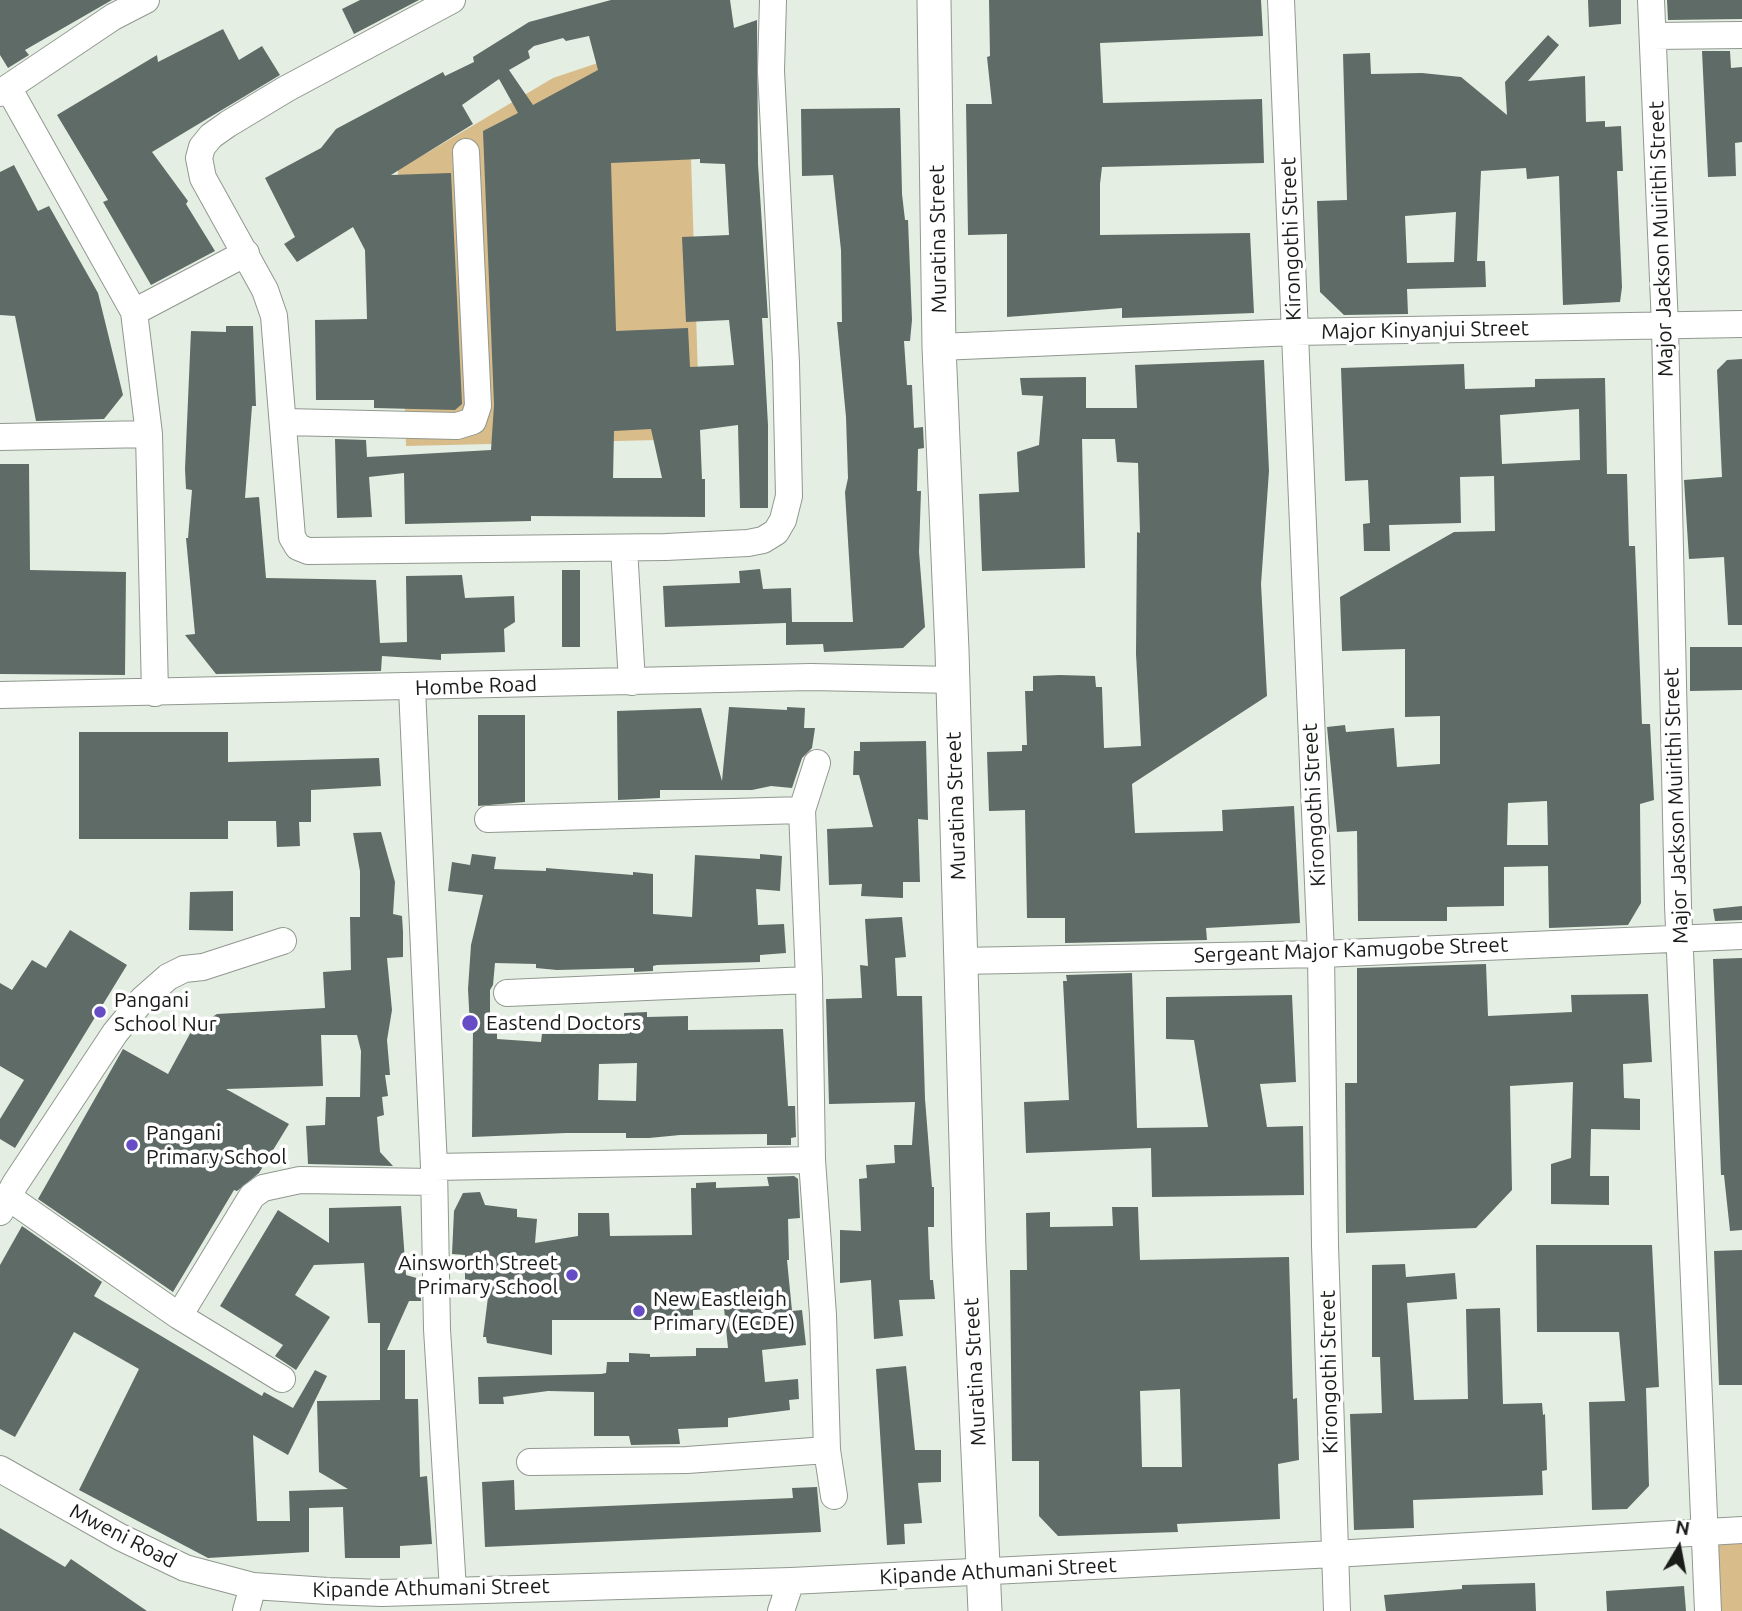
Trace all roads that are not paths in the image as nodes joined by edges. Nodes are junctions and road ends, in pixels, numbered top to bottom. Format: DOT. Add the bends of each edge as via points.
graph roads {
  1 [pos="146,0"];
  2 [pos="453,0"];
  3 [pos="773,0"];
  4 [pos="934,0"];
  5 [pos="1281,0"];
  6 [pos="1651,0"];
  7 [pos="1742,35"];
  8 [pos="1653,36"];
  9 [pos="4,91"];
  10 [pos="466,152"];
  11 [pos="246,253"];
  12 [pos="134,312"];
  13 [pos="1742,324"];
  14 [pos="1665,326"];
  15 [pos="1296,332"];
  16 [pos="939,347"];
  17 [pos="285,422"];
  18 [pos="149,434"];
  19 [pos="0,437"];
  20 [pos="624,548"];
  21 [pos="953,680"];
  22 [pos="632,681"];
  23 [pos="412,688"];
  24 [pos="155,693"];
  25 [pos="0,695"];
  26 [pos="817,763"];
  27 [pos="802,810"];
  28 [pos="488,819"];
  29 [pos="1742,936"];
  30 [pos="1680,938"];
  31 [pos="284,941"];
  32 [pos="1321,954"];
  33 [pos="960,961"];
  34 [pos="809,980"];
  35 [pos="507,993"];
  36 [pos="811,1160"];
  37 [pos="434,1175"];
  38 [pos="6,1192"];
  39 [pos="180,1316"];
  40 [pos="282,1379"];
  41 [pos="827,1450"];
  42 [pos="530,1462"];
  43 [pos="0,1469"];
  44 [pos="834,1496"];
  45 [pos="1742,1530"];
  46 [pos="1706,1531"];
  47 [pos="1334,1554"];
  48 [pos="985,1572"];
  49 [pos="791,1581"];
  50 [pos="453,1590"];
  51 [pos="249,1599"];
  52 [pos="781,1611"];
  53 [pos="985,1611"];
  54 [pos="1337,1611"];
  55 [pos="1707,1611"];
  1 -- 9 [label="street"];
  2 -- 11 [label="street" via="286,89 228,124 202,147 203,177"];
  3 -- 20 [label="street" via="771,71 786,363 787,510 776,531 763,540"];
  4 -- 16 [label="main road, Muratina Street"];
  5 -- 15 [label="street, Kirongothi Street"];
  6 -- 8 [label="street, Major Jackson Muirithi Street"];
  7 -- 8 [label="street"];
  8 -- 14 [label="street, Major Jackson Muirithi Street"];
  9 -- 12 [label="street"];
  10 -- 17 [label="street" via="478,406 473,421 457,426"];
  11 -- 12 [label="street"];
  11 -- 17 [label="street" via="274,316"];
  12 -- 18 [label="street"];
  13 -- 14 [label="street, Major Kinyanjui Street"];
  14 -- 15 [label="street, Major Kinyanjui Street"];
  14 -- 30 [label="street, Major Jackson Muirithi Street"];
  15 -- 16 [label="street, Major Kinyanjui Street"];
  15 -- 32 [label="street, Kirongothi Street"];
  16 -- 21 [label="main road, Muratina Street"];
  17 -- 20 [label="street" via="292,537 298,547 308,551"];
  18 -- 19 [label="street"];
  18 -- 24 [label="street"];
  20 -- 22 [label="street"];
  21 -- 22 [label="street, Hombe Road"];
  21 -- 33 [label="main road, Muratina Street"];
  22 -- 23 [label="street, Hombe Road"];
  23 -- 24 [label="street, Hombe Road"];
  23 -- 37 [label="street"];
  24 -- 25 [label="street, Hombe Road"];
  26 -- 27 [label="street"];
  27 -- 28 [label="street"];
  27 -- 34 [label="street"];
  29 -- 30 [label="street, Sergeant Major Kamugobe Street"];
  30 -- 32 [label="street, Sergeant Major Kamugobe Street"];
  30 -- 46 [label="street, Major Jackson Muirithi Street"];
  31 -- 38 [label="street" via="184,969 143,999"];
  32 -- 33 [label="street, Sergeant Major Kamugobe Street"];
  32 -- 47 [label="street, Kirongothi Street"];
  33 -- 48 [label="main road, Muratina Street"];
  34 -- 35 [label="street"];
  34 -- 36 [label="street"];
  36 -- 37 [label="street"];
  36 -- 41 [label="street"];
  37 -- 39 [label="street" via="300,1180 263,1188 252,1196"];
  37 -- 50 [label="street" via="437,1329"];
  38 -- 39 [label="street"];
  39 -- 40 [label="street"];
  41 -- 42 [label="street" via="687,1460"];
  41 -- 44 [label="street"];
  43 -- 51 [label="street, Mweni Road" via="120,1537"];
  45 -- 46 [label="street, Kipande Athumani Street"];
  46 -- 47 [label="street, Kipande Athumani Street"];
  46 -- 55 [label="street, Major Jackson Muirithi Street"];
  47 -- 48 [label="street, Kipande Athumani Street"];
  47 -- 54 [label="street, Kirongothi Street"];
  48 -- 49 [label="street, Kipande Athumani Street"];
  48 -- 53 [label="main road, Muratina Street"];
  49 -- 50 [label="street, Kipande Athumani Street"];
  49 -- 52 [label="street"];
  50 -- 51 [label="street, Kipande Athumani Street"];
}
